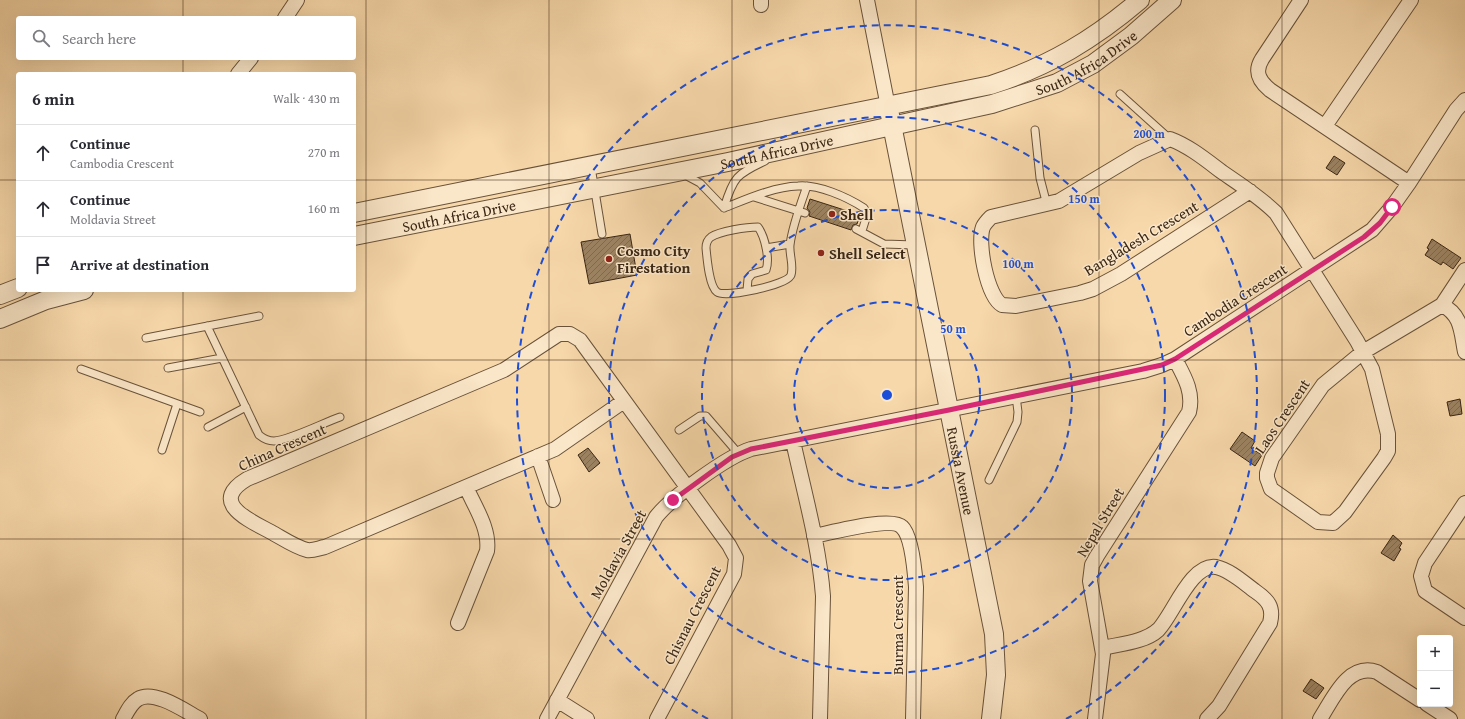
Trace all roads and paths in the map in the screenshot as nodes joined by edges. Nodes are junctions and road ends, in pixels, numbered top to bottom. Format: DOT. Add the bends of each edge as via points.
graph roads {
  1 [pos="297,0"];
  2 [pos="867,0"];
  3 [pos="1140,0"];
  4 [pos="1172,0"];
  5 [pos="1301,0"];
  6 [pos="1411,0"];
  7 [pos="285,16"];
  8 [pos="249,60"];
  9 [pos="240,72"];
  10 [pos="1120,94"];
  11 [pos="1465,100"];
  12 [pos="888,107"];
  13 [pos="1325,126"];
  14 [pos="892,127"];
  15 [pos="1035,130"];
  16 [pos="1170,140"];
  17 [pos="796,148"];
  18 [pos="591,167"];
  19 [pos="678,171"];
  20 [pos="1409,183"];
  21 [pos="807,186"];
  22 [pos="595,188"];
  23 [pos="1250,191"];
  24 [pos="753,197"];
  25 [pos="1047,205"];
  26 [pos="724,208"];
  27 [pos="802,212"];
  28 [pos="356,213"];
  29 [pos="602,234"];
  30 [pos="356,236"];
  31 [pos="790,244"];
  32 [pos="915,245"];
  33 [pos="766,248"];
  34 [pos="1465,270"];
  35 [pos="1311,271"];
  36 [pos="16,289"];
  37 [pos="748,290"];
  38 [pos="76,292"];
  39 [pos="0,295"];
  40 [pos="1442,305"];
  41 [pos="259,316"];
  42 [pos="0,319"];
  43 [pos="207,326"];
  44 [pos="146,338"];
  45 [pos="1363,352"];
  46 [pos="1465,352"];
  47 [pos="222,358"];
  48 [pos="1175,359"];
  49 [pos="168,368"];
  50 [pos="81,369"];
  51 [pos="1016,396"];
  52 [pos="624,401"];
  53 [pos="177,404"];
  54 [pos="246,407"];
  55 [pos="949,410"];
  56 [pos="200,412"];
  57 [pos="340,417"];
  58 [pos="208,427"];
  59 [pos="679,430"];
  60 [pos="792,441"];
  61 [pos="162,450"];
  62 [pos="738,454"];
  63 [pos="538,456"];
  64 [pos="989,480"];
  65 [pos="466,487"];
  66 [pos="689,489"];
  67 [pos="553,500"];
  68 [pos="1465,504"];
  69 [pos="814,536"];
  70 [pos="1465,618"];
  71 [pos="458,623"];
  72 [pos="1103,648"];
  73 [pos="1417,698"];
  74 [pos="557,700"];
  75 [pos="1432,707"];
  76 [pos="123,719"];
  77 [pos="200,719"];
  78 [pos="547,719"];
  79 [pos="588,719"];
  80 [pos="657,719"];
  81 [pos="820,719"];
  82 [pos="913,719"];
  83 [pos="990,719"];
  84 [pos="1095,719"];
  85 [pos="1206,719"];
  86 [pos="1320,719"];
  87 [pos="1450,719"];
  1 -- 7 [label="street"];
  2 -- 12 [label="street"];
  3 -- 12 [label="street, South Africa Drive" via="1104,30 1081,45 1030,71 990,85"];
  4 -- 14 [label="street, South Africa Drive" via="1106,55 1057,83 992,104"];
  5 -- 13 [label="street" via="1262,59 1258,74 1262,84"];
  6 -- 13 [label="street"];
  8 -- 9 [label="street"];
  10 -- 16 [label="lane"];
  11 -- 20 [label="street, Cambodia Crescent"];
  12 -- 14 [label="street, Russia Avenue"];
  12 -- 18 [label="street, South Africa Drive"];
  13 -- 20 [label="street"];
  14 -- 17 [label="street, South Africa Drive"];
  14 -- 32 [label="street, Russia Avenue"];
  15 -- 25 [label="lane" via="1040,178"];
  16 -- 23 [label="street" via="1193,151"];
  16 -- 25 [label="street, Bangladesh Crescent" via="1145,150 1066,197"];
  17 -- 19 [label="street, South Africa Drive"];
  17 -- 26 [label="lane" via="743,171 734,182"];
  18 -- 22 [label="lane"];
  18 -- 28 [label="street, South Africa Drive"];
  19 -- 22 [label="street, South Africa Drive"];
  19 -- 26 [label="lane" via="700,183"];
  20 -- 35 [label="street, Cambodia Crescent" via="1372,230"];
  21 -- 24 [label="lane" via="790,187"];
  21 -- 27 [label="lane"];
  21 -- 32 [label="lane" via="826,191 864,208 867,215 859,230 874,240 884,244"];
  22 -- 29 [label="lane"];
  22 -- 30 [label="street, South Africa Drive"];
  23 -- 25 [label="street, Bangladesh Crescent" via="1121,274 1093,289 1016,306 1002,305 993,296 982,253 984,226 991,217 998,214"];
  23 -- 35 [label="street" via="1276,213"];
  24 -- 26 [label="lane"];
  24 -- 27 [label="lane"];
  27 -- 31 [label="lane"];
  31 -- 33 [label="lane"];
  31 -- 37 [label="lane" via="791,275 787,280"];
  32 -- 55 [label="street, Russia Avenue"];
  33 -- 37 [label="lane" via="766,270 752,274 748,279"];
  33 -- 37 [label="lane" via="758,227 720,234 710,237 706,242 712,286 717,292 725,294"];
  34 -- 40 [label="street"];
  35 -- 45 [label="street, Laos Crescent"];
  35 -- 48 [label="street, Cambodia Crescent"];
  36 -- 39 [label="street"];
  38 -- 42 [label="street" via="46,300"];
  40 -- 45 [label="street"];
  40 -- 46 [label="street" via="1457,317"];
  41 -- 43 [label="lane"];
  43 -- 44 [label="lane"];
  43 -- 47 [label="lane"];
  45 -- 45 [label="street, Laos Crescent" via="1378,388 1388,434 1388,451 1341,518 1333,523 1322,523 1271,488 1267,478 1268,467 1315,394 1337,372"];
  47 -- 49 [label="lane"];
  47 -- 54 [label="lane"];
  48 -- 51 [label="street, Cambodia Crescent" via="1153,368"];
  48 -- 72 [label="street, Nepal Street" via="1189,390 1189,412 1092,565 1090,588"];
  50 -- 53 [label="lane"];
  51 -- 55 [label="street, Cambodia Crescent"];
  51 -- 64 [label="lane" via="1017,422"];
  52 -- 63 [label="street, China Crescent" via="562,446"];
  52 -- 65 [label="street, China Crescent" via="577,338 570,334 559,334 509,368 247,479 235,488 232,500 233,508 239,515 299,547 310,550 325,547"];
  52 -- 66 [label="street, China Crescent"];
  53 -- 56 [label="lane"];
  53 -- 61 [label="lane"];
  54 -- 57 [label="lane" via="259,435 265,440 274,441"];
  54 -- 58 [label="lane"];
  55 -- 60 [label="street, Moldavia Street"];
  55 -- 83 [label="street, Russia Avenue" via="994,634 996,675"];
  59 -- 62 [label="lane" via="700,416 706,416"];
  60 -- 62 [label="street, Moldavia Street"];
  60 -- 69 [label="street"];
  62 -- 66 [label="street, Moldavia Street"];
  63 -- 65 [label="street, China Crescent"];
  63 -- 67 [label="street"];
  65 -- 71 [label="street" via="486,532 488,544"];
  66 -- 74 [label="street, Moldavia Street" via="666,505 656,518"];
  66 -- 80 [label="street, Chisnau Crescent" via="734,553 736,568"];
  68 -- 70 [label="street" via="1425,563 1421,576 1425,591"];
  69 -- 81 [label="street" via="823,596"];
  69 -- 82 [label="street, Burma Crescent" via="886,522 898,524 905,531 914,566 916,587"];
  72 -- 84 [label="street, Nepal Street"];
  72 -- 85 [label="street" via="1141,638 1157,630 1193,578 1205,568 1216,567 1227,572 1266,598 1271,608 1270,623 1219,706"];
  73 -- 86 [label="street" via="1376,672 1360,670 1347,679"];
  74 -- 78 [label="street, Moldavia Street"];
  74 -- 79 [label="street"];
  75 -- 87 [label="street"];
  76 -- 77 [label="street" via="135,701 141,697 152,696"];
}
